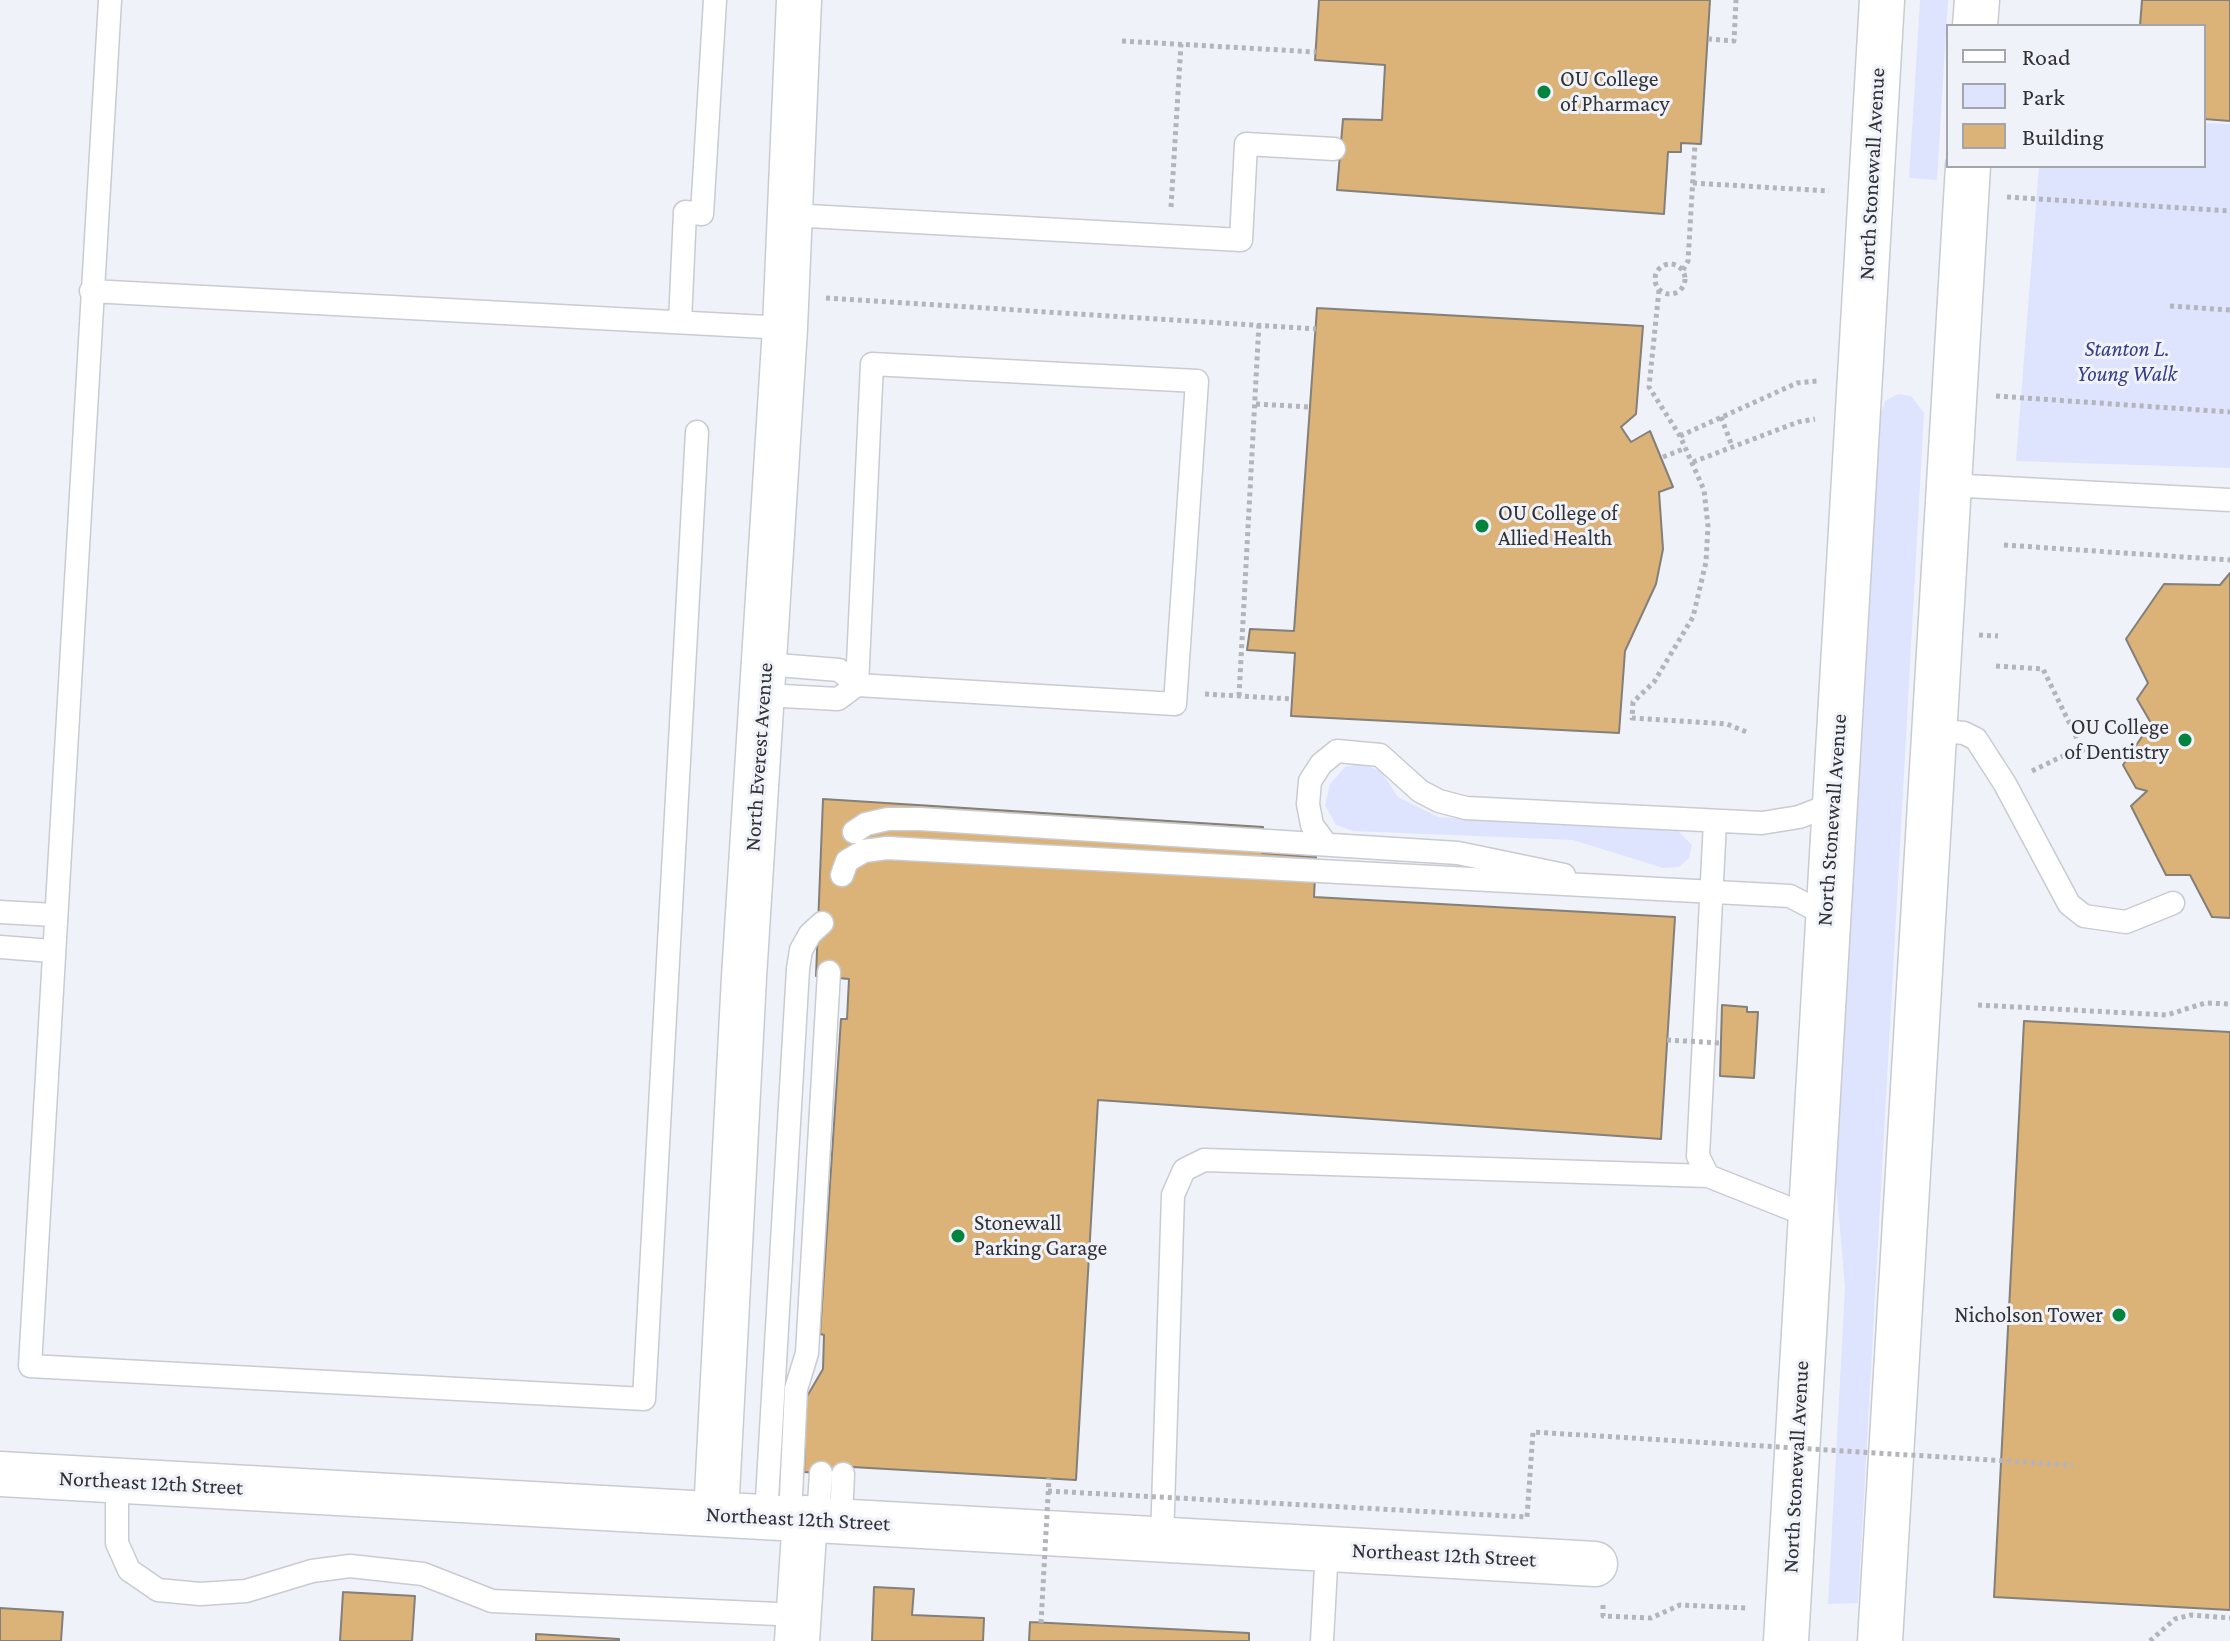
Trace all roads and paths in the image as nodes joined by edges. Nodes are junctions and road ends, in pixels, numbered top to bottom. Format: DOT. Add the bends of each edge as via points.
graph roads {
  1 [pos="110,0"];
  2 [pos="715,0"];
  3 [pos="799,0"];
  4 [pos="1736,0"];
  5 [pos="1882,0"];
  6 [pos="1977,0"];
  7 [pos="1975,24"];
  8 [pos="1708,39"];
  9 [pos="1122,41"];
  10 [pos="1181,44"];
  11 [pos="1316,52"];
  12 [pos="1695,144"];
  13 [pos="1334,149"];
  14 [pos="1981,181"];
  15 [pos="1693,183"];
  16 [pos="1830,191"];
  17 [pos="2230,211"];
  18 [pos="790,215"];
  19 [pos="1171,217"];
  20 [pos="1683,270"];
  21 [pos="1659,290"];
  22 [pos="91,291"];
  23 [pos="816,298"];
  24 [pos="2170,306"];
  25 [pos="2230,310"];
  26 [pos="680,322"];
  27 [pos="1259,323"];
  28 [pos="785,328"];
  29 [pos="1316,329"];
  30 [pos="1817,381"];
  31 [pos="1986,395"];
  32 [pos="1256,404"];
  33 [pos="1310,407"];
  34 [pos="2230,412"];
  35 [pos="1721,417"];
  36 [pos="1816,419"];
  37 [pos="697,432"];
  38 [pos="1680,436"];
  39 [pos="1732,446"];
  40 [pos="1686,448"];
  41 [pos="1663,457"];
  42 [pos="1692,462"];
  43 [pos="1948,485"];
  44 [pos="2230,500"];
  45 [pos="2004,545"];
  46 [pos="2230,560"];
  47 [pos="1996,666"];
  48 [pos="765,680"];
  49 [pos="857,685"];
  50 [pos="1176,692"];
  51 [pos="1239,696"];
  52 [pos="1292,699"];
  53 [pos="1933,730"];
  54 [pos="1749,733"];
  55 [pos="2081,747"];
  56 [pos="2129,756"];
  57 [pos="2005,784"];
  58 [pos="1833,804"];
  59 [pos="1715,822"];
  60 [pos="854,832"];
  61 [pos="1326,844"];
  62 [pos="842,875"];
  63 [pos="1612,887"];
  64 [pos="1710,892"];
  65 [pos="2173,903"];
  66 [pos="0,912"];
  67 [pos="54,915"];
  68 [pos="1826,915"];
  69 [pos="822,923"];
  70 [pos="0,947"];
  71 [pos="52,951"];
  72 [pos="829,972"];
  73 [pos="2230,1004"];
  74 [pos="1978,1005"];
  75 [pos="1667,1040"];
  76 [pos="1721,1043"];
  77 [pos="1708,1176"];
  78 [pos="1809,1216"];
  79 [pos="2073,1465"];
  80 [pos="0,1474"];
  81 [pos="832,1474"];
  82 [pos="1049,1478"];
  83 [pos="117,1481"];
  84 [pos="1048,1491"];
  85 [pos="716,1514"];
  86 [pos="804,1518"];
  87 [pos="1162,1539"];
  88 [pos="1327,1548"];
  89 [pos="1599,1582"];
  90 [pos="2230,1618"];
  91 [pos="1041,1623"];
  92 [pos="1773,1625"];
  93 [pos="798,1628"];
  94 [pos="1322,1641"];
  95 [pos="1880,1641"];
  96 [pos="2150,1641"];
  1 -- 22 [label="lane"];
  2 -- 26 [label="lane" via="702,214 685,212"];
  3 -- 18 [label="main road, North Everest Avenue"];
  4 -- 8 [label="path" via="1734,41"];
  5 -- 58 [label="main road, North Stonewall Avenue"];
  6 -- 7 [label="main road"];
  9 -- 10 [label="path"];
  10 -- 11 [label="path"];
  10 -- 19 [label="path"];
  12 -- 15 [label="path"];
  13 -- 18 [label="lane" via="1246,144 1241,240"];
  14 -- 17 [label="path"];
  14 -- 43 [label="main road"];
  15 -- 16 [label="path"];
  15 -- 20 [label="path"];
  18 -- 28 [label="main road, North Everest Avenue"];
  20 -- 21 [label="path" via="1686,281 1678,293"];
  20 -- 21 [label="path" via="1671,264 1661,267 1655,280"];
  21 -- 38 [label="path" via="1649,387"];
  22 -- 26 [label="lane"];
  22 -- 67 [label="lane"];
  23 -- 27 [label="path"];
  24 -- 25 [label="path"];
  26 -- 28 [label="lane"];
  27 -- 29 [label="path"];
  27 -- 32 [label="path"];
  28 -- 48 [label="main road, North Everest Avenue"];
  30 -- 35 [label="path" via="1797,383"];
  31 -- 34 [label="path"];
  32 -- 33 [label="path"];
  32 -- 51 [label="path"];
  35 -- 38 [label="path"];
  35 -- 39 [label="path"];
  36 -- 39 [label="path"];
  37 -- 71 [label="lane" via="644,1399 30,1366"];
  38 -- 40 [label="path"];
  39 -- 42 [label="path"];
  40 -- 41 [label="path"];
  40 -- 42 [label="path"];
  42 -- 54 [label="path" via="1704,490 1708,526 1701,590 1675,651 1633,702 1632,718 1727,724"];
  43 -- 44 [label="lane"];
  43 -- 53 [label="main road"];
  45 -- 46 [label="path"];
  47 -- 55 [label="path" via="2043,669"];
  48 -- 49 [label="lane" via="839,670"];
  48 -- 49 [label="lane" via="838,699"];
  48 -- 85 [label="main road, North Everest Avenue"];
  49 -- 50 [label="lane" via="1175,704"];
  49 -- 50 [label="lane" via="872,364 1197,381"];
  50 -- 51 [label="path"];
  51 -- 52 [label="path"];
  53 -- 57 [label="lane" via="1976,739"];
  53 -- 95 [label="main road"];
  55 -- 56 [label="path" via="2084,753"];
  55 -- 57 [label="path"];
  57 -- 65 [label="lane" via="2069,904 2084,916 2126,922"];
  58 -- 59 [label="lane" via="1762,823"];
  58 -- 68 [label="main road, North Stonewall Avenue"];
  59 -- 61 [label="lane" via="1466,808 1420,791 1380,755 1337,751 1310,781 1312,825"];
  59 -- 64 [label="lane"];
  60 -- 61 [label="lane" via="888,819 920,819"];
  61 -- 63 [label="lane" via="1495,858"];
  62 -- 63 [label="lane" via="847,861 864,851 887,848"];
  63 -- 64 [label="lane"];
  64 -- 68 [label="lane" via="1790,896"];
  64 -- 77 [label="lane" via="1698,1156"];
  66 -- 67 [label="lane"];
  67 -- 71 [label="lane"];
  68 -- 78 [label="main road, North Stonewall Avenue"];
  69 -- 86 [label="lane" via="801,950 798,969"];
  70 -- 71 [label="lane"];
  72 -- 86 [label="lane" via="807,1353 796,1389"];
  73 -- 74 [label="path" via="2205,1003 2167,1015"];
  75 -- 76 [label="path, bridge"];
  77 -- 78 [label="lane"];
  77 -- 87 [label="lane" via="1204,1160 1184,1170 1173,1195"];
  78 -- 92 [label="main road, North Stonewall Avenue"];
  79 -- 84 [label="path, bridge" via="1533,1432 1527,1517"];
  80 -- 83 [label="main road, Northeast 12th Street"];
  81 -- 86 [label="lane"];
  82 -- 84 [label="path, bridge"];
  83 -- 85 [label="main road, Northeast 12th Street"];
  83 -- 93 [label="lane" via="117,1543 129,1570 158,1590 246,1591 312,1571 350,1566 423,1574 492,1601"];
  84 -- 91 [label="path, bridge"];
  85 -- 86 [label="main road, Northeast 12th Street"];
  86 -- 87 [label="main road, Northeast 12th Street"];
  86 -- 93 [label="main road"];
  87 -- 88 [label="main road, Northeast 12th Street"];
  88 -- 89 [label="main road, Northeast 12th Street"];
  88 -- 94 [label="lane"];
  89 -- 92 [label="path" via="1603,1616 1651,1618 1680,1605"];
  90 -- 96 [label="path" via="2175,1619"];
}
